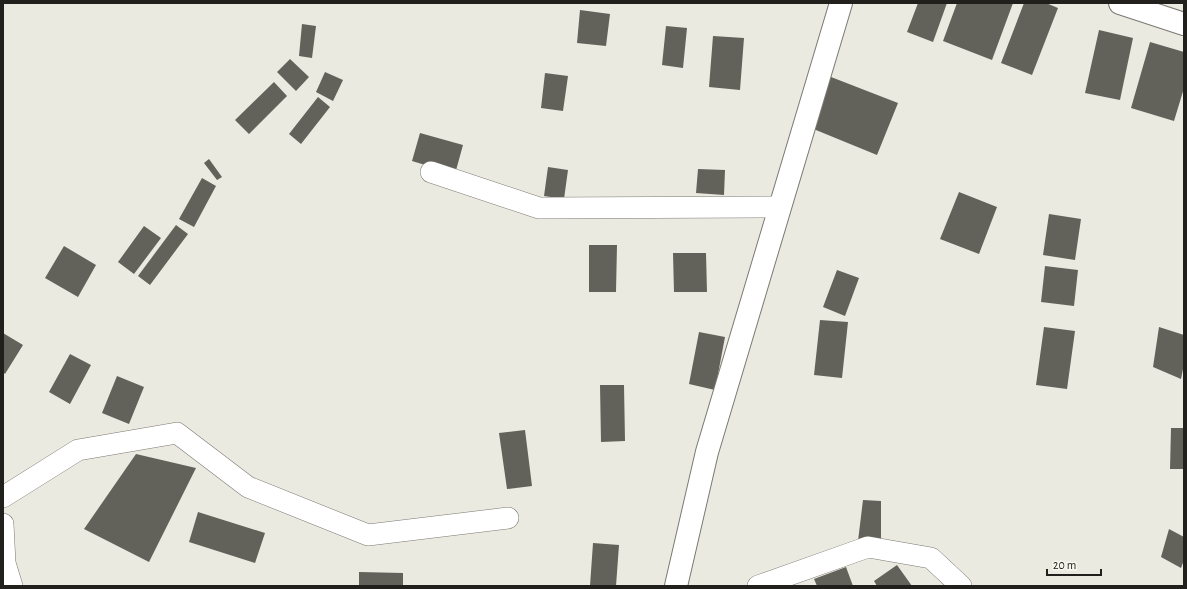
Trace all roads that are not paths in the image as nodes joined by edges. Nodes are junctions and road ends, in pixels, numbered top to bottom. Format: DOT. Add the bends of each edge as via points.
graph roads {
  1 [pos="841,3"];
  2 [pos="1120,3"];
  3 [pos="1184,24"];
  4 [pos="431,172"];
  5 [pos="780,207"];
  6 [pos="3,497"];
  7 [pos="508,518"];
  8 [pos="3,524"];
  9 [pos="12,586"];
  10 [pos="676,586"];
  11 [pos="758,586"];
  12 [pos="961,586"];
  1 -- 5 [label="street"];
  2 -- 3 [label="street"];
  4 -- 5 [label="street" via="539,208"];
  5 -- 10 [label="street" via="707,452"];
  6 -- 7 [label="street" via="78,450 177,433 248,487 368,535"];
  8 -- 9 [label="street" via="5,563"];
  11 -- 12 [label="street" via="868,547 931,558"];
}
